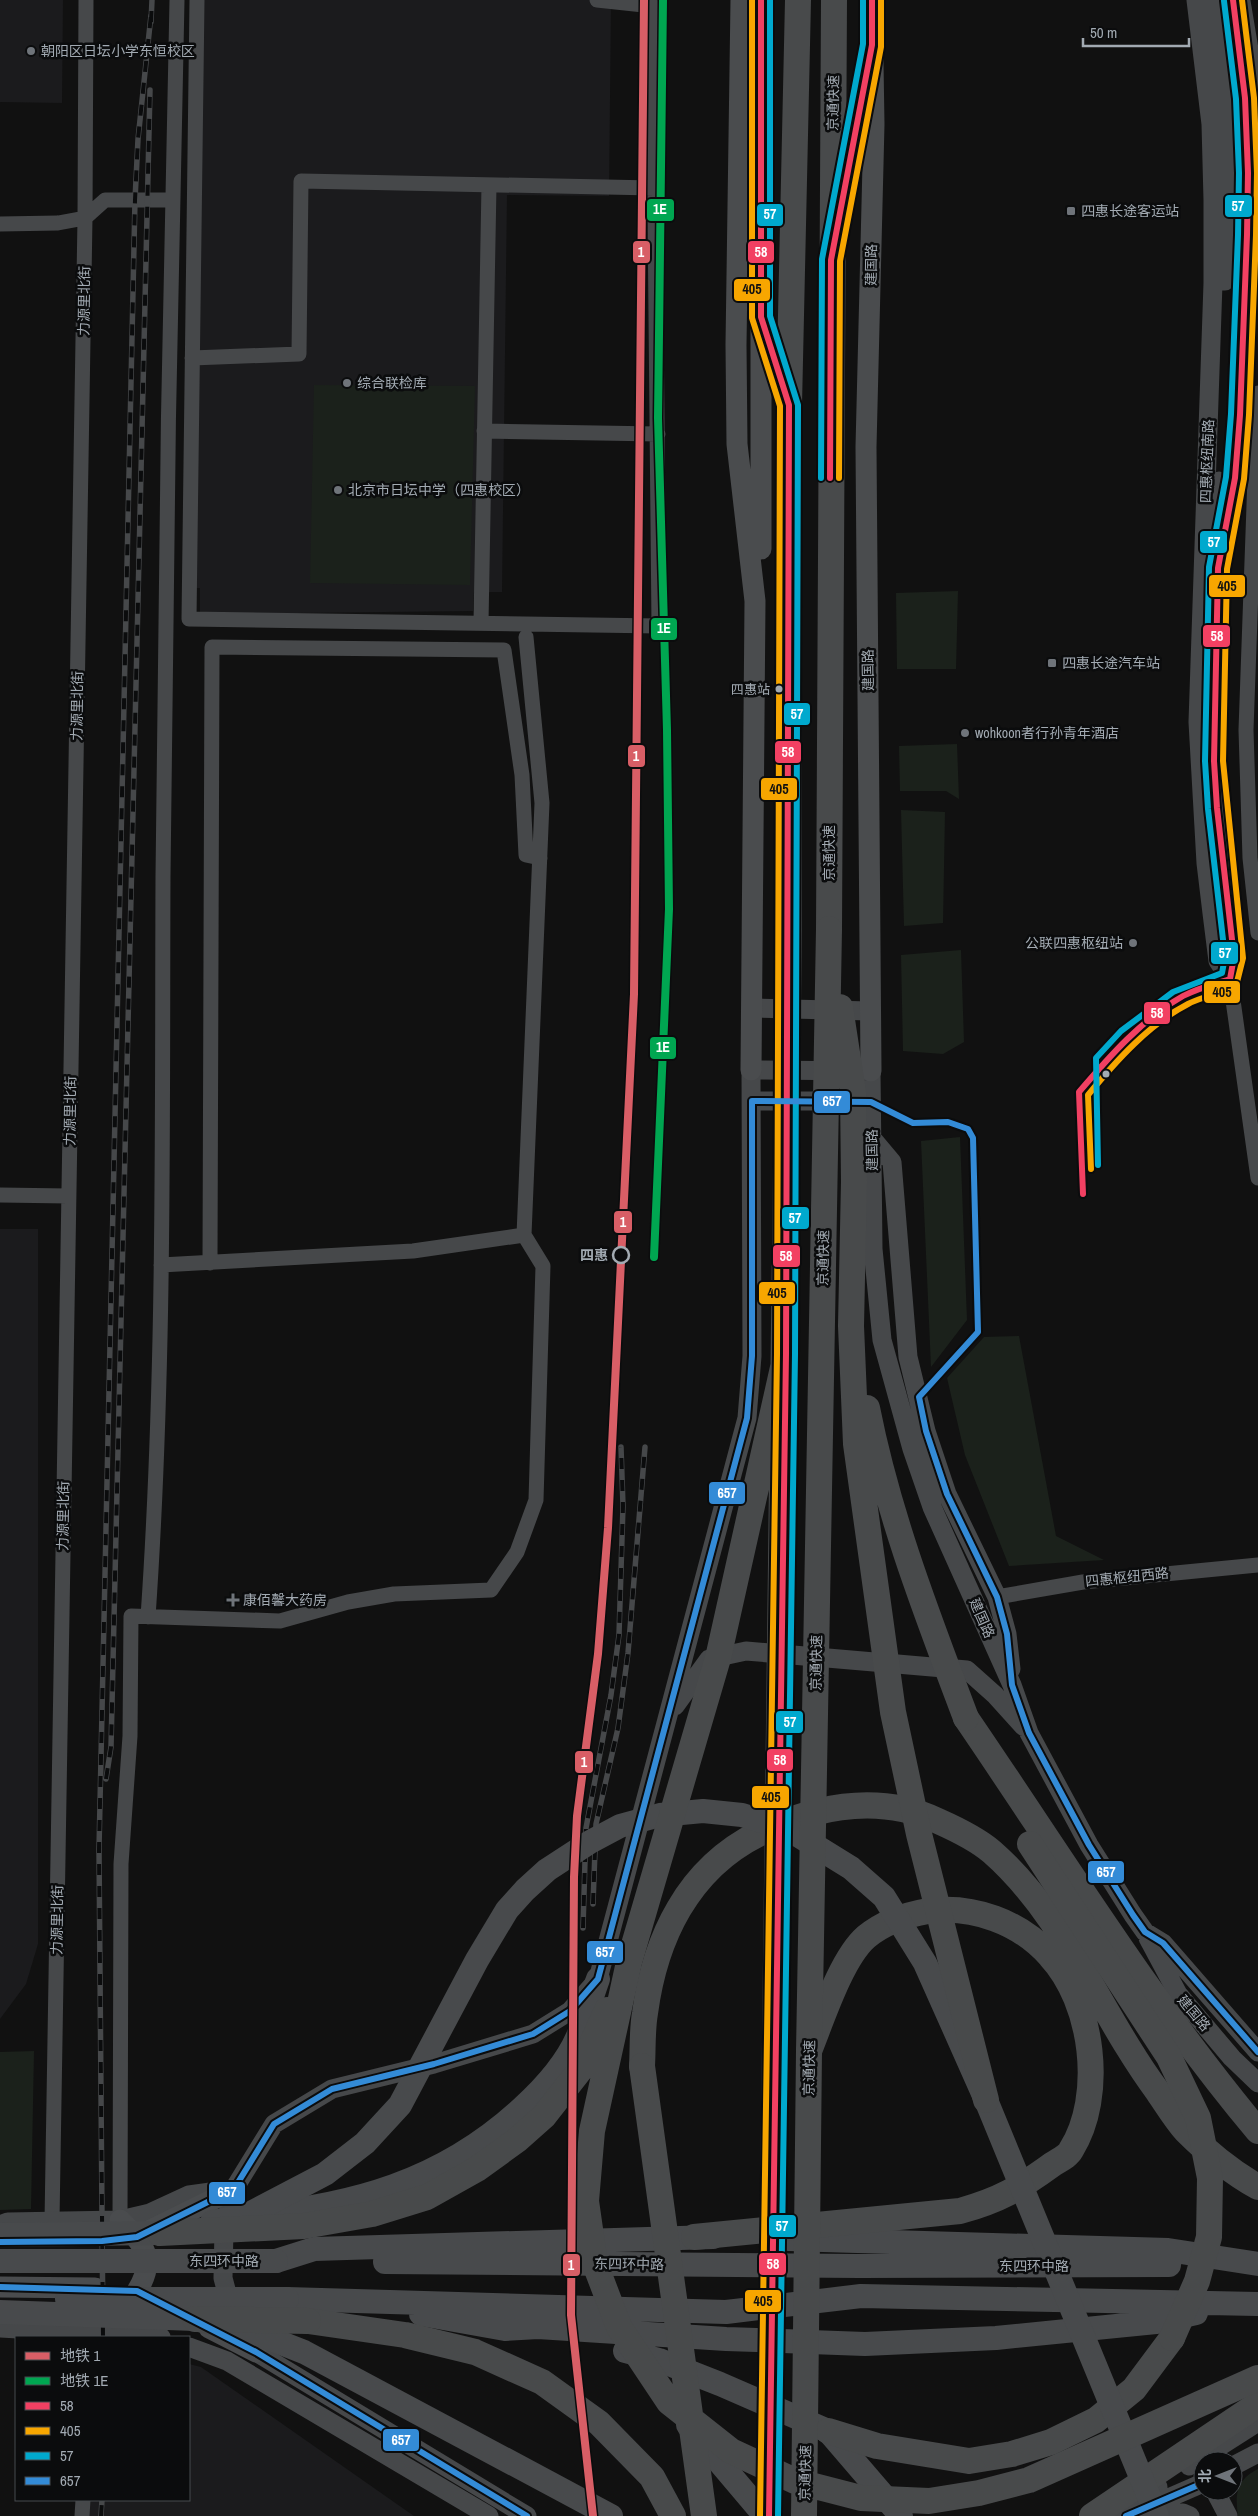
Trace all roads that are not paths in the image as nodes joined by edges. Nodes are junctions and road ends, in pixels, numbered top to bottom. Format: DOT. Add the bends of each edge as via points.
graph roads {
  1 [pos="86,0"];
  2 [pos="176,0"];
  3 [pos="196,0"];
  4 [pos="597,0"];
  5 [pos="741,0"];
  6 [pos="761,0"];
  7 [pos="798,0"];
  8 [pos="834,0"];
  9 [pos="872,0"];
  10 [pos="1196,0"];
  11 [pos="1210,0"];
  12 [pos="1233,0"];
  13 [pos="1243,0"];
  14 [pos="872,45"];
  15 [pos="1258,124"];
  16 [pos="489,185"];
  17 [pos="654,188"];
  18 [pos="172,200"];
  19 [pos="85,218"];
  20 [pos="0,224"];
  21 [pos="831,260"];
  22 [pos="761,317"];
  23 [pos="192,358"];
  24 [pos="1258,393"];
  25 [pos="789,405"];
  26 [pos="484,431"];
  27 [pos="658,434"];
  28 [pos="1218,568"];
  29 [pos="755,601"];
  30 [pos="480,623"];
  31 [pos="526,637"];
  32 [pos="540,858"];
  33 [pos="829,929"];
  34 [pos="1258,933"];
  35 [pos="1230,979"];
  36 [pos="753,1008"];
  37 [pos="870,1011"];
  38 [pos="751,1070"];
  39 [pos="871,1071"];
  40 [pos="752,1101"];
  41 [pos="871,1102"];
  42 [pos="871,1137"];
  43 [pos="1258,1178"];
  44 [pos="0,1195"];
  45 [pos="68,1196"];
  46 [pos="524,1235"];
  47 [pos="210,1263"];
  48 [pos="161,1265"];
  49 [pos="851,1326"];
  50 [pos="786,1354"];
  51 [pos="1258,1565"];
  52 [pos="997,1597"];
  53 [pos="148,1617"];
  54 [pos="1012,1685"];
  55 [pos="966,1718"];
  56 [pos="1029,1733"];
  57 [pos="660,1738"];
  58 [pos="1145,1932"];
  59 [pos="1061,1952"];
  60 [pos="629,1962"];
  61 [pos="598,1979"];
  62 [pos="1082,1988"];
  63 [pos="809,2051"];
  64 [pos="1258,2052"];
  65 [pos="1258,2084"];
  66 [pos="986,2100"];
  67 [pos="1258,2131"];
  68 [pos="1258,2187"];
  69 [pos="234,2189"];
  70 [pos="245,2216"];
  71 [pos="120,2220"];
  72 [pos="52,2221"];
  73 [pos="0,2224"];
  74 [pos="0,2235"];
  75 [pos="149,2235"];
  76 [pos="694,2237"];
  77 [pos="0,2242"];
  78 [pos="0,2261"];
  79 [pos="276,2261"];
  80 [pos="1258,2264"];
  81 [pos="0,2287"];
  82 [pos="137,2291"];
  83 [pos="0,2299"];
  84 [pos="337,2300"];
  85 [pos="1258,2304"];
  86 [pos="1234,2305"];
  87 [pos="0,2312"];
  88 [pos="195,2319"];
  89 [pos="538,2327"];
  90 [pos="0,2328"];
  91 [pos="90,2335"];
  92 [pos="126,2336"];
  93 [pos="190,2348"];
  94 [pos="256,2352"];
  95 [pos="1258,2378"];
  96 [pos="669,2402"];
  97 [pos="1258,2404"];
  98 [pos="1258,2422"];
  99 [pos="828,2431"];
  100 [pos="1258,2453"];
  101 [pos="1243,2461"];
  102 [pos="1193,2487"];
  103 [pos="83,2501"];
  104 [pos="1220,2501"];
  105 [pos="507,2504"];
  106 [pos="82,2516"];
  107 [pos="489,2516"];
  108 [pos="527,2516"];
  109 [pos="611,2516"];
  110 [pos="673,2516"];
  111 [pos="704,2516"];
  112 [pos="765,2516"];
  113 [pos="770,2516"];
  114 [pos="804,2516"];
  115 [pos="901,2516"];
  116 [pos="1092,2516"];
  117 [pos="1119,2516"];
  118 [pos="1126,2516"];
  119 [pos="1136,2516"];
  120 [pos="1157,2516"];
  121 [pos="1190,2516"];
  122 [pos="1228,2516"];
  1 -- 19 [label="street, 力源里北街"];
  2 -- 18 [label="street"];
  3 -- 23 [label="street"];
  4 -- 17 [label="street" via="653,6"];
  5 -- 29 [label="main road" via="737,444"];
  6 -- 22 [label="main road"];
  7 -- 25 [label="highway"];
  8 -- 21 [label="highway, 京通快速"];
  9 -- 14 [label="main road, 建国路"];
  10 -- 35 [label="street, 四惠枢纽南路" via="1211,124 1213,200 1198,731 1206,863 1218,960"];
  11 -- 28 [label="street, 四惠枢纽南路" via="1219,60 1227,163"];
  12 -- 28 [label="main road" via="1245,98 1248,235 1240,415 1234,478"];
  13 -- 15 [label="street"];
  14 -- 21 [label="highway"];
  14 -- 37 [label="main road, 建国路" via="874,124 866,448"];
  16 -- 17 [label="street"];
  16 -- 23 [label="street" via="300,181 299,354"];
  16 -- 26 [label="street"];
  17 -- 27 [label="street"];
  18 -- 19 [label="street" via="105,200"];
  18 -- 48 [label="street" via="165,605"];
  19 -- 20 [label="street" via="58,223"];
  19 -- 45 [label="street, 力源里北街"];
  21 -- 33 [label="highway, 京通快速"];
  22 -- 25 [label="highway"];
  22 -- 29 [label="main road" via="761,565"];
  23 -- 30 [label="street" via="189,619"];
  24 -- 34 [label="street" via="1246,730 1250,858"];
  25 -- 50 [label="highway, bridge"];
  26 -- 27 [label="street"];
  26 -- 30 [label="street"];
  27 -- 30 [label="street" via="659,626"];
  28 -- 35 [label="street, 四惠枢纽南路" via="1214,761 1234,957"];
  29 -- 36 [label="main road"];
  31 -- 32 [label="street" via="542,803"];
  32 -- 46 [label="street"];
  32 -- 47 [label="street" via="526,855 522,775 504,650 212,647"];
  33 -- 49 [label="highway, bridge" via="853,1092"];
  33 -- 63 [label="highway, 京通快速, bridge"];
  35 -- 43 [label="street, 四惠枢纽南路"];
  36 -- 37 [label="street"];
  36 -- 38 [label="main road"];
  37 -- 39 [label="main road, 建国路"];
  38 -- 39 [label="street"];
  38 -- 40 [label="street"];
  39 -- 41 [label="street, 建国路"];
  40 -- 41 [label="street"];
  40 -- 57 [label="street" via="752,1356 747,1418"];
  41 -- 42 [label="street, 建国路"];
  42 -- 52 [label="street" via="892,1162 908,1357 926,1431 947,1494"];
  42 -- 54 [label="street, 建国路" via="873,1249 882,1340 894,1390 932,1507"];
  44 -- 45 [label="street"];
  45 -- 72 [label="street, 力源里北街"];
  46 -- 47 [label="street" via="413,1251"];
  46 -- 53 [label="street" via="543,1266 536,1500 517,1552 491,1590 394,1594 348,1602 280,1621"];
  47 -- 48 [label="street"];
  48 -- 53 [label="street" via="156,1503"];
  49 -- 55 [label="highway, bridge" via="888,1498 925,1611"];
  49 -- 66 [label="highway, bridge" via="856,1444 893,1712 919,1834"];
  50 -- 60 [label="highway, bridge" via="718,1658"];
  50 -- 113 [label="highway, bridge"];
  51 -- 52 [label="street, 四惠枢纽西路" via="1083,1582"];
  52 -- 54 [label="street" via="1007,1634"];
  53 -- 71 [label="street" via="131,1616 130,1736 121,1864"];
  54 -- 56 [label="street, 建国路"];
  55 -- 67 [label="highway" via="1139,1974"];
  55 -- 99 [label="highway, bridge" via="1030,1844 1169,2057 1198,2118 1210,2178 1209,2237 1197,2281 1172,2338 1134,2389 1096,2420 1052,2442 1012,2454 969,2461 877,2446"];
  56 -- 57 [label="street" via="967,1670 746,1651 709,1659 677,1700"];
  56 -- 58 [label="street, 建国路" via="1089,1845"];
  57 -- 61 [label="street"];
  58 -- 64 [label="street" via="1163,1943"];
  58 -- 65 [label="street, 建国路" via="1178,1994"];
  59 -- 62 [label="highway"];
  59 -- 63 [label="highway" via="1001,1920 974,1912 941,1910 915,1913 887,1922 865,1938 846,1964"];
  59 -- 111 [label="highway, bridge" via="1030,1890 990,1850 924,1814 895,1806 833,1807 787,1820 743,1842 708,1870 680,1904 656,1956 644,2014 642,2066"];
  60 -- 75 [label="highway, bridge" via="580,2070 544,2116 478,2169 427,2196 372,2214 304,2226"];
  60 -- 96 [label="highway, bridge" via="592,2131 586,2201 595,2264 619,2327"];
  61 -- 69 [label="street" via="570,2012 533,2034 434,2064 332,2089 274,2124"];
  61 -- 70 [label="highway" via="578,2038 546,2086 498,2130 404,2184 290,2211"];
  62 -- 68 [label="highway" via="1186,2131 1240,2177"];
  62 -- 76 [label="highway" via="1092,2066 1088,2111 1070,2151 1006,2196 960,2211"];
  63 -- 114 [label="highway, 京通快速, bridge"];
  66 -- 70 [label="highway, bridge" via="925,1962 884,1897 851,1868 788,1829 742,1815 703,1811 660,1815 620,1826 590,1842 547,1870 525,1890 507,1910 477,1960 400,2105 365,2143 325,2174"];
  66 -- 120 [label="highway, bridge"];
  69 -- 71 [label="street" via="189,2195 150,2213"];
  69 -- 75 [label="main road"];
  69 -- 94 [label="street" via="224,2229 223,2278 232,2311"];
  70 -- 75 [label="highway, bridge"];
  71 -- 72 [label="street"];
  71 -- 75 [label="main road"];
  72 -- 73 [label="street"];
  74 -- 75 [label="highway, bridge"];
  75 -- 77 [label="main road" via="102,2242"];
  75 -- 82 [label="main road" via="147,2275"];
  76 -- 79 [label="highway" via="314,2249"];
  76 -- 80 [label="highway" via="1168,2250"];
  78 -- 79 [label="highway, 东四环中路, bridge"];
  79 -- 80 [label="highway, 东四环中路" via="860,2266"];
  81 -- 82 [label="main road"];
  82 -- 94 [label="main road"];
  83 -- 84 [label="highway, bridge"];
  84 -- 86 [label="highway" via="726,2312 861,2296"];
  84 -- 89 [label="highway" via="505,2329"];
  85 -- 86 [label="highway"];
  86 -- 89 [label="highway" via="1147,2323 996,2338 865,2344"];
  87 -- 88 [label="highway, bridge"];
  88 -- 109 [label="highway, bridge" via="258,2334 304,2352"];
  88 -- 110 [label="highway, bridge" via="308,2321 405,2335 475,2352 542,2382 599,2424 652,2477"];
  89 -- 99 [label="highway" via="659,2360"];
  90 -- 91 [label="street"];
  91 -- 92 [label="street"];
  93 -- 107 [label="street" via="227,2362"];
  94 -- 105 [label="street"];
  95 -- 96 [label="highway, bridge" via="1029,2480 929,2501 861,2498 795,2481 731,2451"];
  96 -- 112 [label="highway, bridge"];
  97 -- 116 [label="highway"];
  98 -- 117 [label="street" via="1172,2476"];
  99 -- 115 [label="highway"];
  100 -- 101 [label="street"];
  102 -- 118 [label="street"];
  103 -- 106 [label="street"];
  104 -- 122 [label="street"];
  105 -- 107 [label="street"];
  105 -- 108 [label="street"];
  119 -- 121 [label="street" via="1147,2513 1183,2513"];
}
